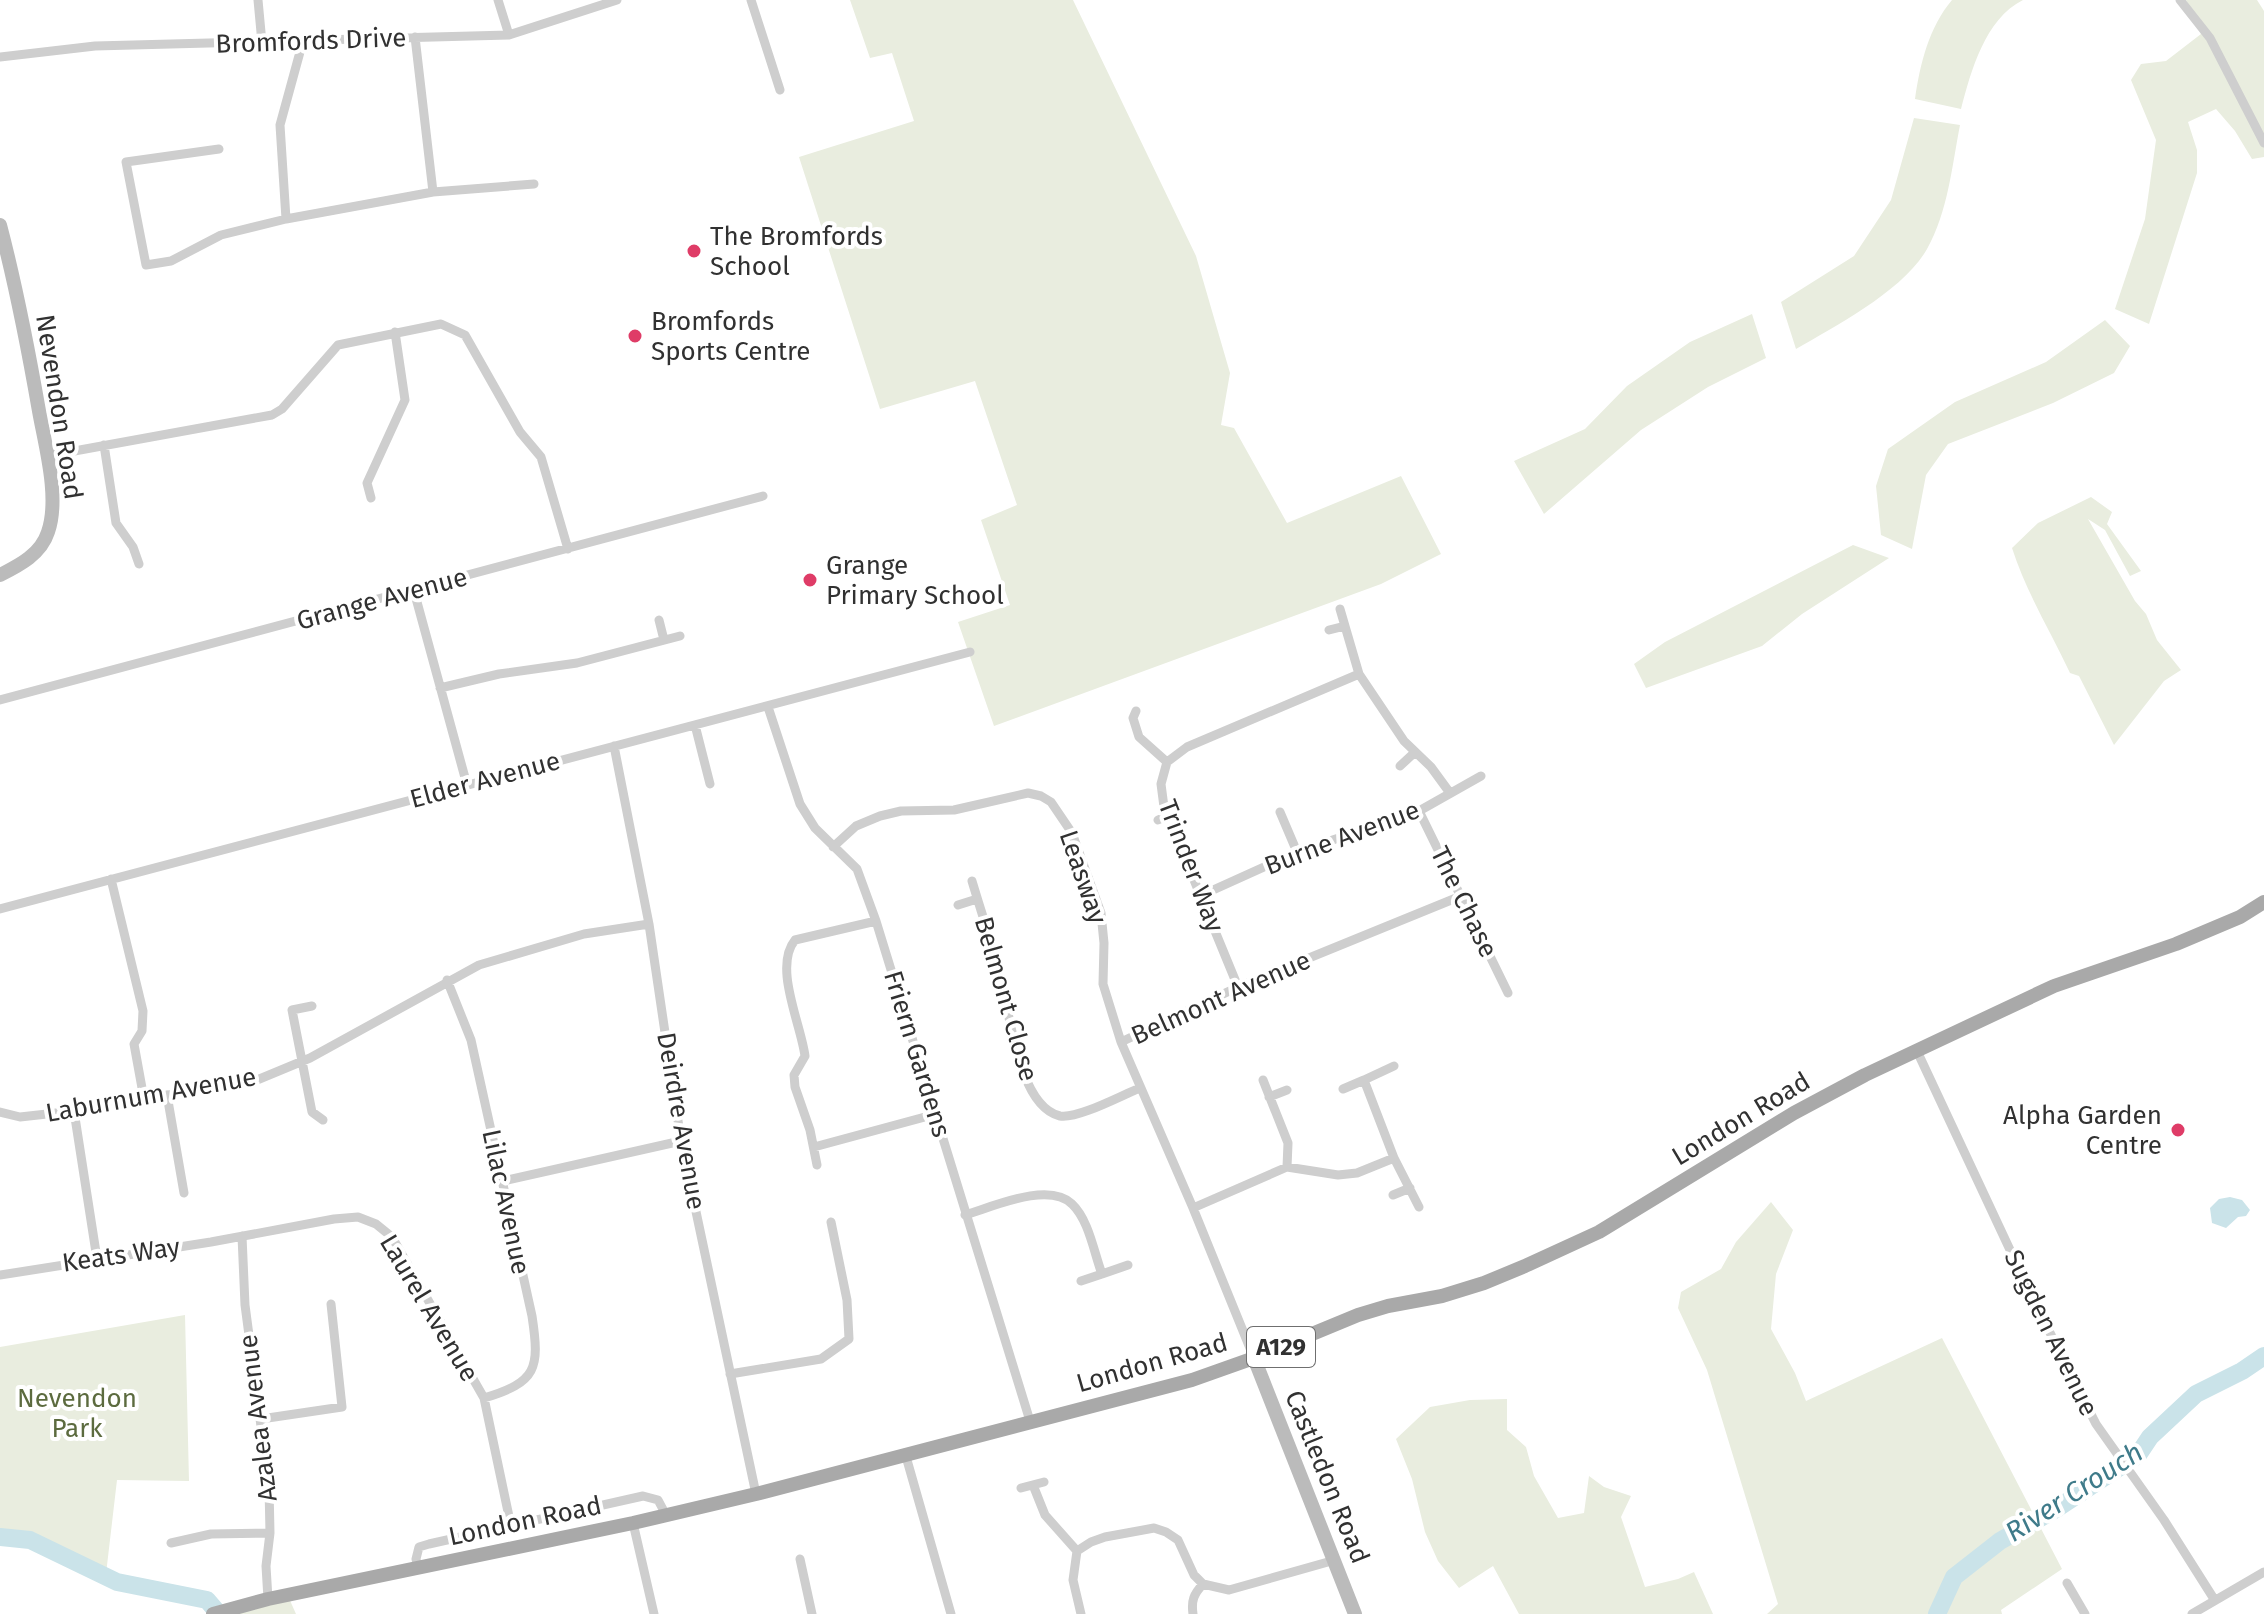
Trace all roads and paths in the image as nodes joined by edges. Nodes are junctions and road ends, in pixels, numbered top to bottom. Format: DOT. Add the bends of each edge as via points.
graph roads {
  1 [pos="258,0"];
  2 [pos="498,0"];
  3 [pos="617,0"];
  4 [pos="751,0"];
  5 [pos="2180,0"];
  6 [pos="509,35"];
  7 [pos="415,37"];
  8 [pos="303,41"];
  9 [pos="262,43"];
  10 [pos="0,57"];
  11 [pos="780,90"];
  12 [pos="2264,143"];
  13 [pos="219,149"];
  14 [pos="534,184"];
  15 [pos="433,192"];
  16 [pos="286,219"];
  17 [pos="0,225"];
  18 [pos="395,332"];
  19 [pos="104,445"];
  20 [pos="47,456"];
  21 [pos="763,496"];
  22 [pos="371,498"];
  23 [pos="568,549"];
  24 [pos="139,564"];
  25 [pos="0,575"];
  26 [pos="414,591"];
  27 [pos="1340,609"];
  28 [pos="659,620"];
  29 [pos="1345,626"];
  30 [pos="1329,630"];
  31 [pos="680,636"];
  32 [pos="664,640"];
  33 [pos="970,652"];
  34 [pos="1359,674"];
  35 [pos="440,688"];
  36 [pos="0,700"];
  37 [pos="768,707"];
  38 [pos="1136,711"];
  39 [pos="695,725"];
  40 [pos="614,746"];
  41 [pos="1414,753"];
  42 [pos="1167,762"];
  43 [pos="1400,766"];
  44 [pos="1481,776"];
  45 [pos="710,784"];
  46 [pos="467,785"];
  47 [pos="1450,793"];
  48 [pos="1419,811"];
  49 [pos="1280,812"];
  50 [pos="833,847"];
  51 [pos="1297,852"];
  52 [pos="111,879"];
  53 [pos="972,881"];
  54 [pos="1202,895"];
  55 [pos="1461,896"];
  56 [pos="977,899"];
  57 [pos="2264,902"];
  58 [pos="958,905"];
  59 [pos="0,909"];
  60 [pos="876,921"];
  61 [pos="649,924"];
  62 [pos="447,980"];
  63 [pos="1238,987"];
  64 [pos="1508,993"];
  65 [pos="312,1006"];
  66 [pos="1121,1042"];
  67 [pos="1917,1051"];
  68 [pos="301,1062"];
  69 [pos="1394,1066"];
  70 [pos="1263,1080"];
  71 [pos="1364,1080"];
  72 [pos="1140,1088"];
  73 [pos="1343,1089"];
  74 [pos="1287,1090"];
  75 [pos="167,1095"];
  76 [pos="1269,1097"];
  77 [pos="144,1099"];
  78 [pos="74,1111"];
  79 [pos="0,1112"];
  80 [pos="936,1114"];
  81 [pos="323,1120"];
  82 [pos="681,1141"];
  83 [pos="814,1147"];
  84 [pos="1394,1158"];
  85 [pos="817,1165"];
  86 [pos="1287,1167"];
  87 [pos="503,1181"];
  88 [pos="1410,1188"];
  89 [pos="184,1193"];
  90 [pos="1393,1195"];
  91 [pos="1419,1207"];
  92 [pos="1193,1208"];
  93 [pos="965,1215"];
  94 [pos="831,1222"];
  95 [pos="242,1236"];
  96 [pos="97,1259"];
  97 [pos="1128,1265"];
  98 [pos="1102,1274"];
  99 [pos="0,1275"];
  100 [pos="1081,1281"];
  101 [pos="331,1304"];
  102 [pos="1254,1358"];
  103 [pos="730,1374"];
  104 [pos="484,1398"];
  105 [pos="261,1419"];
  106 [pos="1030,1421"];
  107 [pos="905,1453"];
  108 [pos="1044,1482"];
  109 [pos="1033,1485"];
  110 [pos="1021,1488"];
  111 [pos="756,1494"];
  112 [pos="666,1515"];
  113 [pos="633,1523"];
  114 [pos="511,1526"];
  115 [pos="270,1533"];
  116 [pos="171,1543"];
  117 [pos="1077,1551"];
  118 [pos="800,1559"];
  119 [pos="1335,1560"];
  120 [pos="418,1568"];
  121 [pos="2264,1572"];
  122 [pos="2067,1583"];
  123 [pos="1203,1584"];
  124 [pos="268,1599"];
  125 [pos="2214,1599"];
  126 [pos="213,1614"];
  127 [pos="654,1614"];
  128 [pos="812,1614"];
  129 [pos="951,1614"];
  130 [pos="1081,1614"];
  131 [pos="1193,1614"];
  132 [pos="1355,1614"];
  133 [pos="2085,1614"];
  134 [pos="2192,1614"];
  1 -- 9 [label="street"];
  2 -- 6 [label="street"];
  3 -- 6 [label="street, Bromfords Drive"];
  4 -- 11 [label="street"];
  5 -- 12 [label="street" via="2210,38"];
  6 -- 7 [label="street, Bromfords Drive"];
  7 -- 8 [label="street, Bromfords Drive"];
  7 -- 15 [label="street"];
  8 -- 9 [label="street, Bromfords Drive"];
  8 -- 16 [label="street" via="280,125"];
  9 -- 10 [label="street, Bromfords Drive" via="95,46"];
  13 -- 16 [label="street" via="126,162 146,265 171,261 221,235"];
  14 -- 15 [label="street"];
  15 -- 16 [label="street"];
  17 -- 20 [label="street, Nevendon Road"];
  18 -- 19 [label="street" via="338,345 272,415"];
  18 -- 22 [label="street" via="405,400 367,483"];
  18 -- 23 [label="street" via="441,324 465,335 520,432 541,457"];
  19 -- 20 [label="street"];
  19 -- 24 [label="street" via="116,523"];
  20 -- 25 [label="street, Nevendon Road" via="53,504 50,529 22,565"];
  21 -- 23 [label="street, Grange Avenue"];
  23 -- 26 [label="street, Grange Avenue"];
  26 -- 35 [label="street"];
  26 -- 36 [label="street, Grange Avenue"];
  27 -- 29 [label="street"];
  28 -- 32 [label="street"];
  29 -- 30 [label="street"];
  29 -- 34 [label="street"];
  31 -- 32 [label="street"];
  32 -- 35 [label="street" via="577,663"];
  33 -- 37 [label="street, Elder Avenue"];
  34 -- 41 [label="street"];
  34 -- 42 [label="street, Trinder Way" via="1213,734"];
  35 -- 46 [label="street"];
  37 -- 39 [label="street, Elder Avenue"];
  37 -- 50 [label="street, Friern Gardens" via="800,804"];
  38 -- 42 [label="street" via="1139,737"];
  39 -- 40 [label="street, Elder Avenue"];
  39 -- 45 [label="street"];
  40 -- 46 [label="street, Elder Avenue"];
  40 -- 61 [label="street, Deirdre Avenue"];
  41 -- 43 [label="street"];
  41 -- 47 [label="street"];
  42 -- 54 [label="street, Trinder Way" via="1161,784 1167,816"];
  44 -- 47 [label="street, Burne Avenue"];
  46 -- 52 [label="street, Elder Avenue"];
  47 -- 48 [label="street, Burne Avenue"];
  48 -- 51 [label="street, Burne Avenue"];
  48 -- 55 [label="street, The Chase"];
  49 -- 51 [label="street"];
  50 -- 60 [label="street, Friern Gardens" via="857,869"];
  50 -- 66 [label="street, Leasway" via="856,826 901,811 954,810 1028,793 1051,802 1072,833 1101,913 1103,984"];
  51 -- 54 [label="street, Burne Avenue"];
  52 -- 59 [label="street, Elder Avenue"];
  52 -- 77 [label="street" via="143,1011 142,1031 134,1044"];
  53 -- 56 [label="street, Belmont Close"];
  54 -- 63 [label="street, Trinder Way"];
  55 -- 63 [label="street, Belmont Avenue"];
  55 -- 64 [label="street, The Chase"];
  56 -- 58 [label="street"];
  56 -- 72 [label="street, Belmont Close" via="1013,1041 1039,1102 1060,1116 1073,1115"];
  57 -- 67 [label="main road, London Road / A129" via="2176,944 2054,986"];
  60 -- 80 [label="street, Friern Gardens"];
  60 -- 83 [label="street" via="795,940 788,949 786,966 805,1056 794,1075 795,1087"];
  61 -- 62 [label="street, Laburnum Avenue" via="584,934 479,965"];
  61 -- 82 [label="street, Deirdre Avenue"];
  62 -- 68 [label="street, Laburnum Avenue"];
  62 -- 87 [label="street, Lilac Avenue" via="471,1040"];
  63 -- 66 [label="street, Belmont Avenue"];
  65 -- 68 [label="street" via="292,1010"];
  66 -- 72 [label="street, Belmont Avenue"];
  67 -- 102 [label="main road, London Road / A129" via="1794,1113 1599,1232 1550,1255 1470,1288 1358,1315"];
  67 -- 125 [label="street, Sugden Avenue" via="2096,1424"];
  68 -- 75 [label="street, Laburnum Avenue" via="257,1080"];
  68 -- 81 [label="street" via="312,1112"];
  69 -- 71 [label="street"];
  70 -- 76 [label="street"];
  71 -- 73 [label="street"];
  71 -- 84 [label="street"];
  72 -- 92 [label="street, Belmont Avenue"];
  74 -- 76 [label="street"];
  75 -- 77 [label="street, Laburnum Avenue"];
  75 -- 89 [label="street"];
  76 -- 86 [label="street" via="1288,1143"];
  77 -- 78 [label="street, Laburnum Avenue"];
  78 -- 79 [label="street, Laburnum Avenue" via="20,1117"];
  78 -- 96 [label="street"];
  80 -- 83 [label="street"];
  80 -- 93 [label="street, Friern Gardens"];
  82 -- 87 [label="street"];
  82 -- 103 [label="street, Deirdre Avenue"];
  83 -- 85 [label="street"];
  84 -- 86 [label="street" via="1347,1174"];
  84 -- 88 [label="street"];
  86 -- 92 [label="street"];
  87 -- 104 [label="street, Lilac Avenue" via="537,1350 530,1374 519,1386"];
  88 -- 90 [label="street"];
  88 -- 91 [label="street"];
  92 -- 102 [label="street, Belmont Avenue"];
  93 -- 98 [label="street" via="1036,1195 1055,1195 1072,1203 1081,1217"];
  93 -- 106 [label="street, Friern Gardens"];
  94 -- 103 [label="street" via="849,1339 821,1359"];
  95 -- 96 [label="street, Keats Way"];
  95 -- 104 [label="street, Laurel Avenue" via="334,1219 358,1217 376,1224 392,1237"];
  95 -- 105 [label="street, Azalea Avenue" via="245,1305"];
  96 -- 99 [label="street, Keats Way"];
  97 -- 98 [label="street"];
  98 -- 100 [label="street"];
  101 -- 105 [label="street" via="342,1407"];
  102 -- 106 [label="main road, London Road / A129" via="1192,1380"];
  102 -- 119 [label="street, Castledon Road"];
  103 -- 111 [label="street, Deirdre Avenue"];
  104 -- 114 [label="street, Laurel Avenue"];
  105 -- 115 [label="street, Azalea Avenue"];
  106 -- 107 [label="main road, London Road / A129"];
  107 -- 111 [label="main road, London Road / A129"];
  107 -- 129 [label="street"];
  108 -- 109 [label="street"];
  109 -- 110 [label="street"];
  109 -- 117 [label="street" via="1045,1515"];
  111 -- 112 [label="main road, London Road / A129"];
  112 -- 113 [label="main road, London Road / A129"];
  112 -- 114 [label="street" via="658,1500 643,1496"];
  113 -- 120 [label="main road, London Road / A129"];
  113 -- 127 [label="street"];
  114 -- 120 [label="street" via="419,1547"];
  115 -- 116 [label="street" via="211,1534"];
  115 -- 124 [label="street, Azalea Avenue"];
  117 -- 123 [label="street" via="1105,1537 1154,1528 1178,1540"];
  117 -- 130 [label="street" via="1073,1580"];
  118 -- 128 [label="street"];
  119 -- 123 [label="street" via="1229,1590"];
  119 -- 132 [label="street, Castledon Road"];
  120 -- 124 [label="main road, London Road / A129"];
  121 -- 125 [label="street"];
  122 -- 133 [label="street"];
  123 -- 131 [label="street" via="1194,1594"];
  124 -- 126 [label="main road, London Road / A129"];
  125 -- 134 [label="street"];
}
